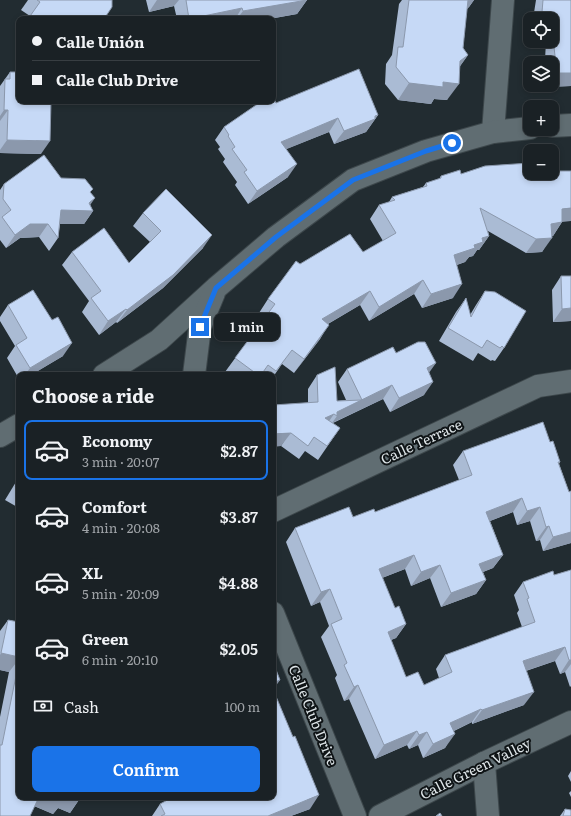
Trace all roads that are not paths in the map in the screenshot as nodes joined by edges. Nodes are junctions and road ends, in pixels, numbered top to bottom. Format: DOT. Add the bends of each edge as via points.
graph roads {
  1 [pos="503,0"];
  2 [pos="571,125"];
  3 [pos="559,126"];
  4 [pos="523,129"];
  5 [pos="492,132"];
  6 [pos="216,288"];
  7 [pos="109,372"];
  8 [pos="194,372"];
  9 [pos="571,381"];
  10 [pos="16,427"];
  11 [pos="0,436"];
  12 [pos="276,510"];
  13 [pos="276,620"];
  14 [pos="571,722"];
  15 [pos="484,763"];
  16 [pos="355,816"];
  17 [pos="380,816"];
  18 [pos="488,816"];
  1 -- 5 [label="street"];
  2 -- 3 [label="street"];
  4 -- 5 [label="street"];
  5 -- 6 [label="street" via="426,151 353,180 276,237"];
  6 -- 7 [label="street" via="159,340"];
  6 -- 8 [label="street" via="200,327"];
  9 -- 12 [label="street, Calle Terrace" via="538,386"];
  10 -- 11 [label="street"];
  13 -- 16 [label="street, Calle Club Drive"];
  14 -- 15 [label="street, Calle Green Valley"];
  15 -- 17 [label="street, Calle Green Valley"];
  15 -- 18 [label="street"];
}
